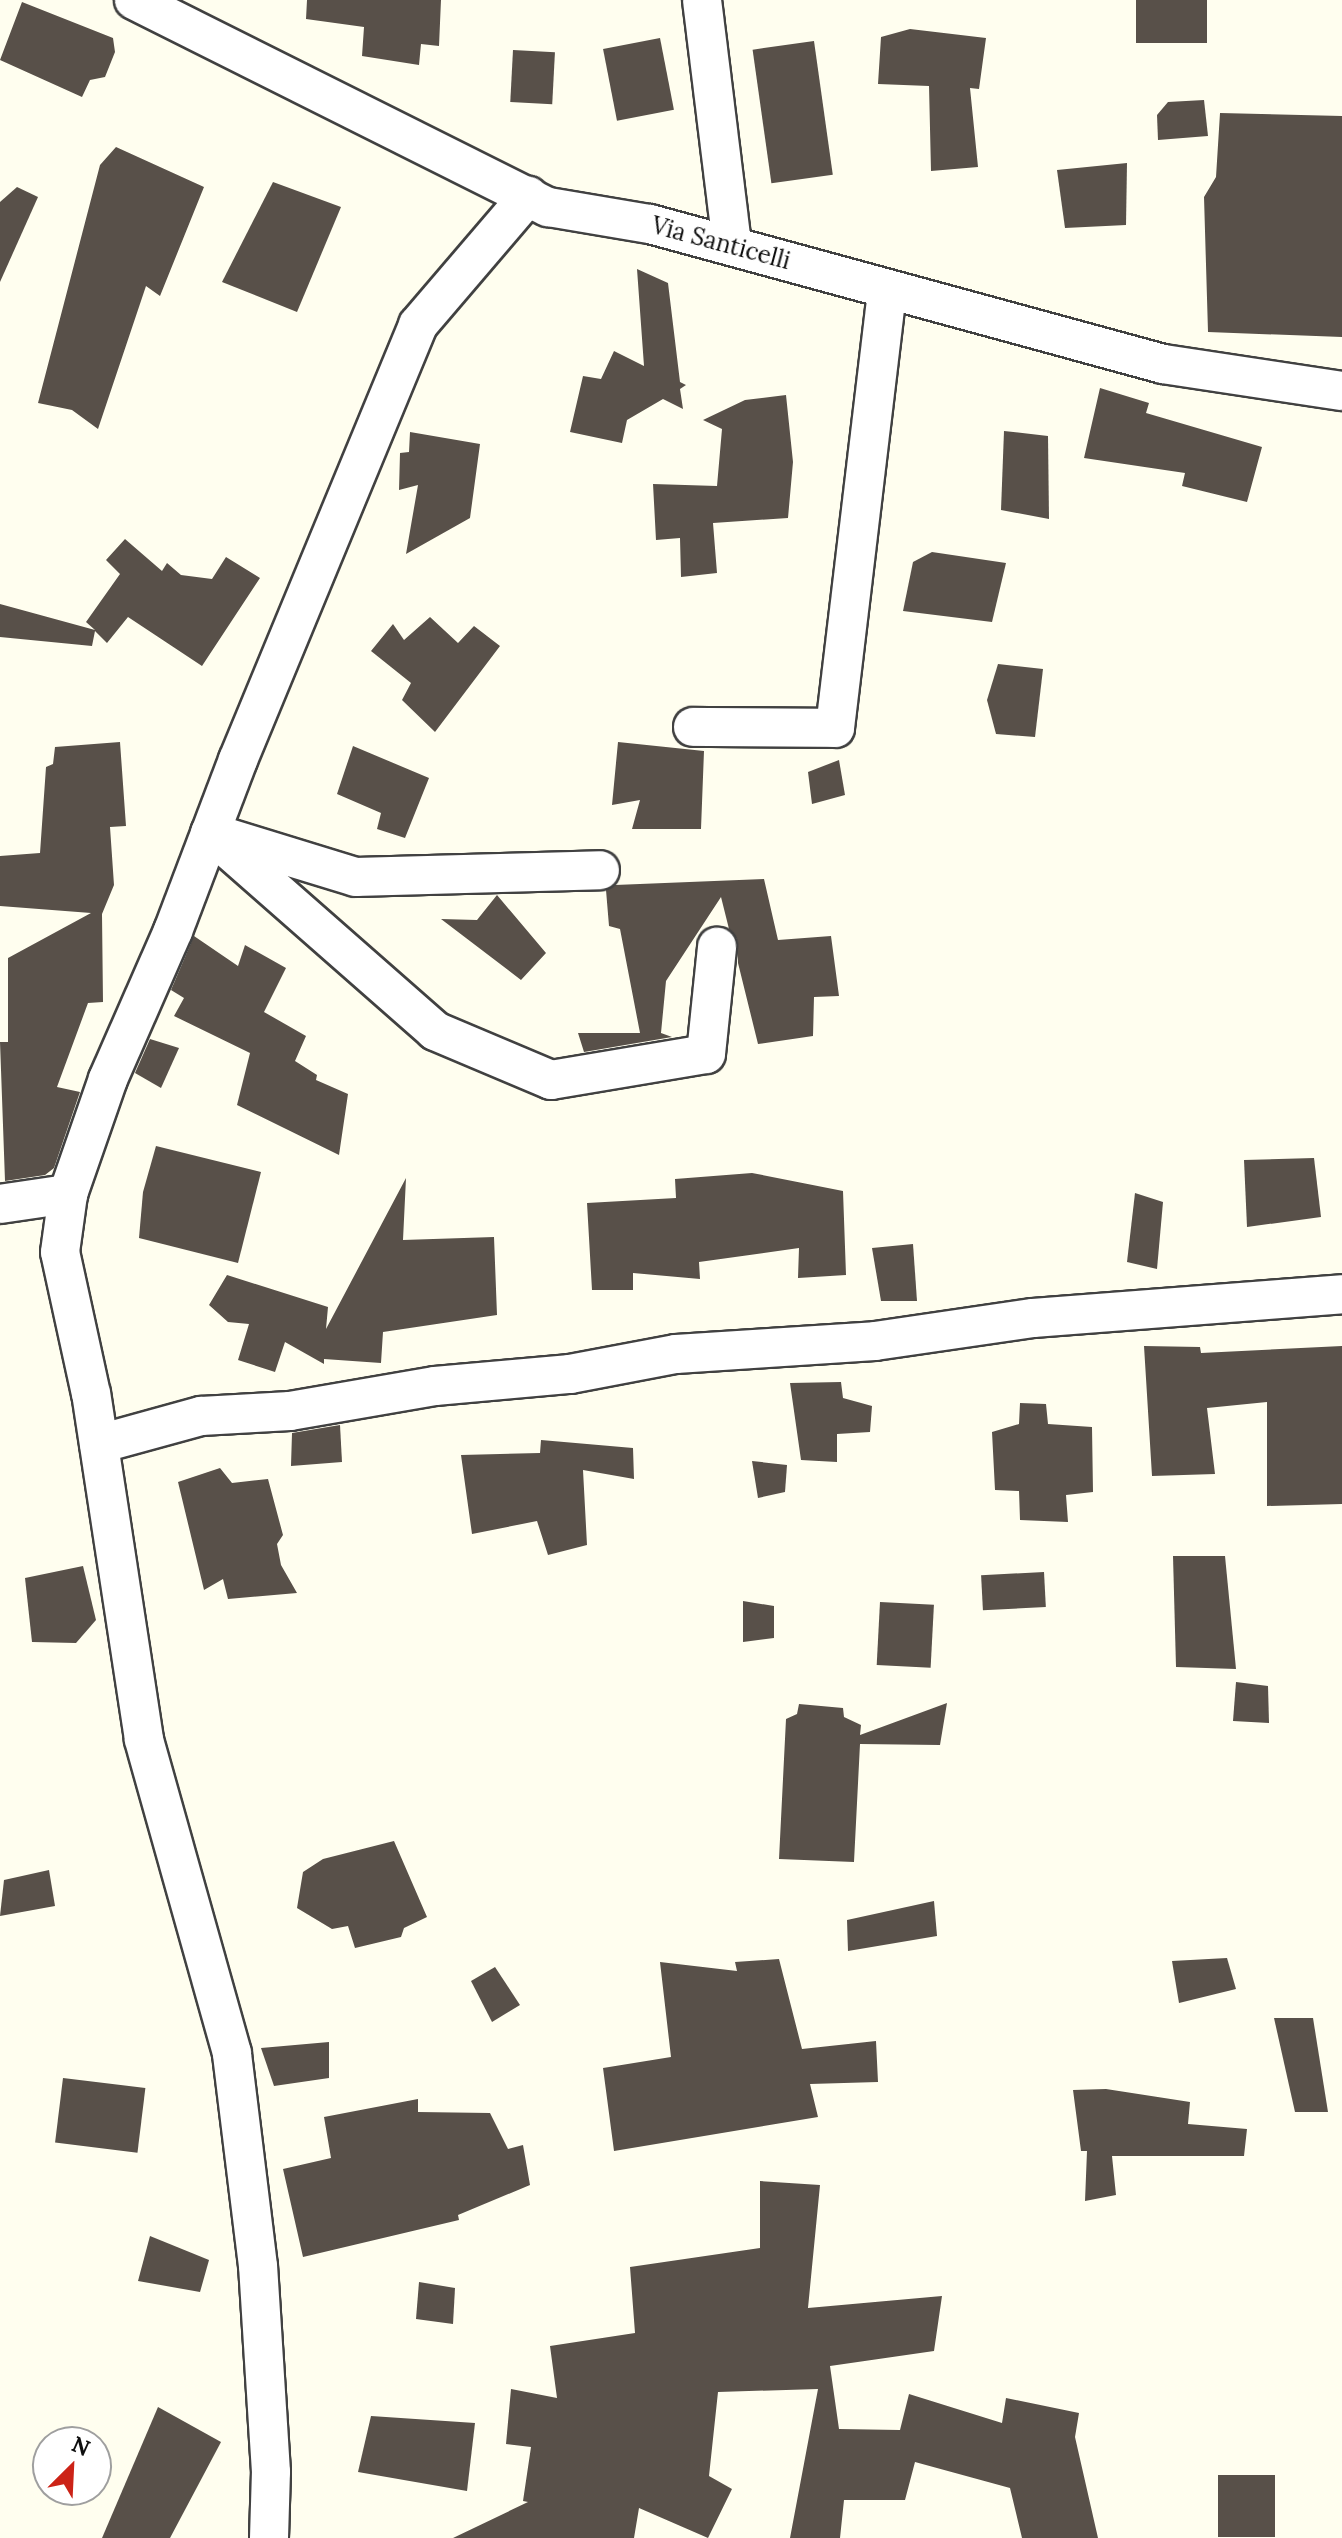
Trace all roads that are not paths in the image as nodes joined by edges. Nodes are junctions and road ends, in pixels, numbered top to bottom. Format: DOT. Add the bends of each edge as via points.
graph roads {
  1 [pos="134,0"];
  2 [pos="702,0"];
  3 [pos="528,196"];
  4 [pos="732,245"];
  5 [pos="887,290"];
  6 [pos="1342,391"];
  7 [pos="693,727"];
  8 [pos="210,833"];
  9 [pos="600,870"];
  10 [pos="717,947"];
  11 [pos="68,1194"];
  12 [pos="0,1204"];
  13 [pos="1342,1294"];
  14 [pos="99,1444"];
  15 [pos="269,2538"];
  1 -- 3 [label="street, Via Santicelli"];
  2 -- 4 [label="street"];
  3 -- 4 [label="street, Via Santicelli" via="548,207"];
  3 -- 8 [label="street" via="418,325"];
  4 -- 5 [label="street, Via Santicelli"];
  5 -- 6 [label="street, Via Santicelli" via="1163,364"];
  5 -- 7 [label="street" via="835,728"];
  8 -- 9 [label="street" via="356,877"];
  8 -- 10 [label="street" via="435,1031 551,1080 706,1054"];
  8 -- 11 [label="street" via="108,1079"];
  11 -- 12 [label="street"];
  11 -- 14 [label="street" via="60,1252"];
  13 -- 14 [label="street" via="1033,1318 875,1341 676,1354 570,1374 435,1386 290,1411 201,1416"];
  14 -- 15 [label="street" via="144,1739 232,2053 258,2266 271,2472"];
}
